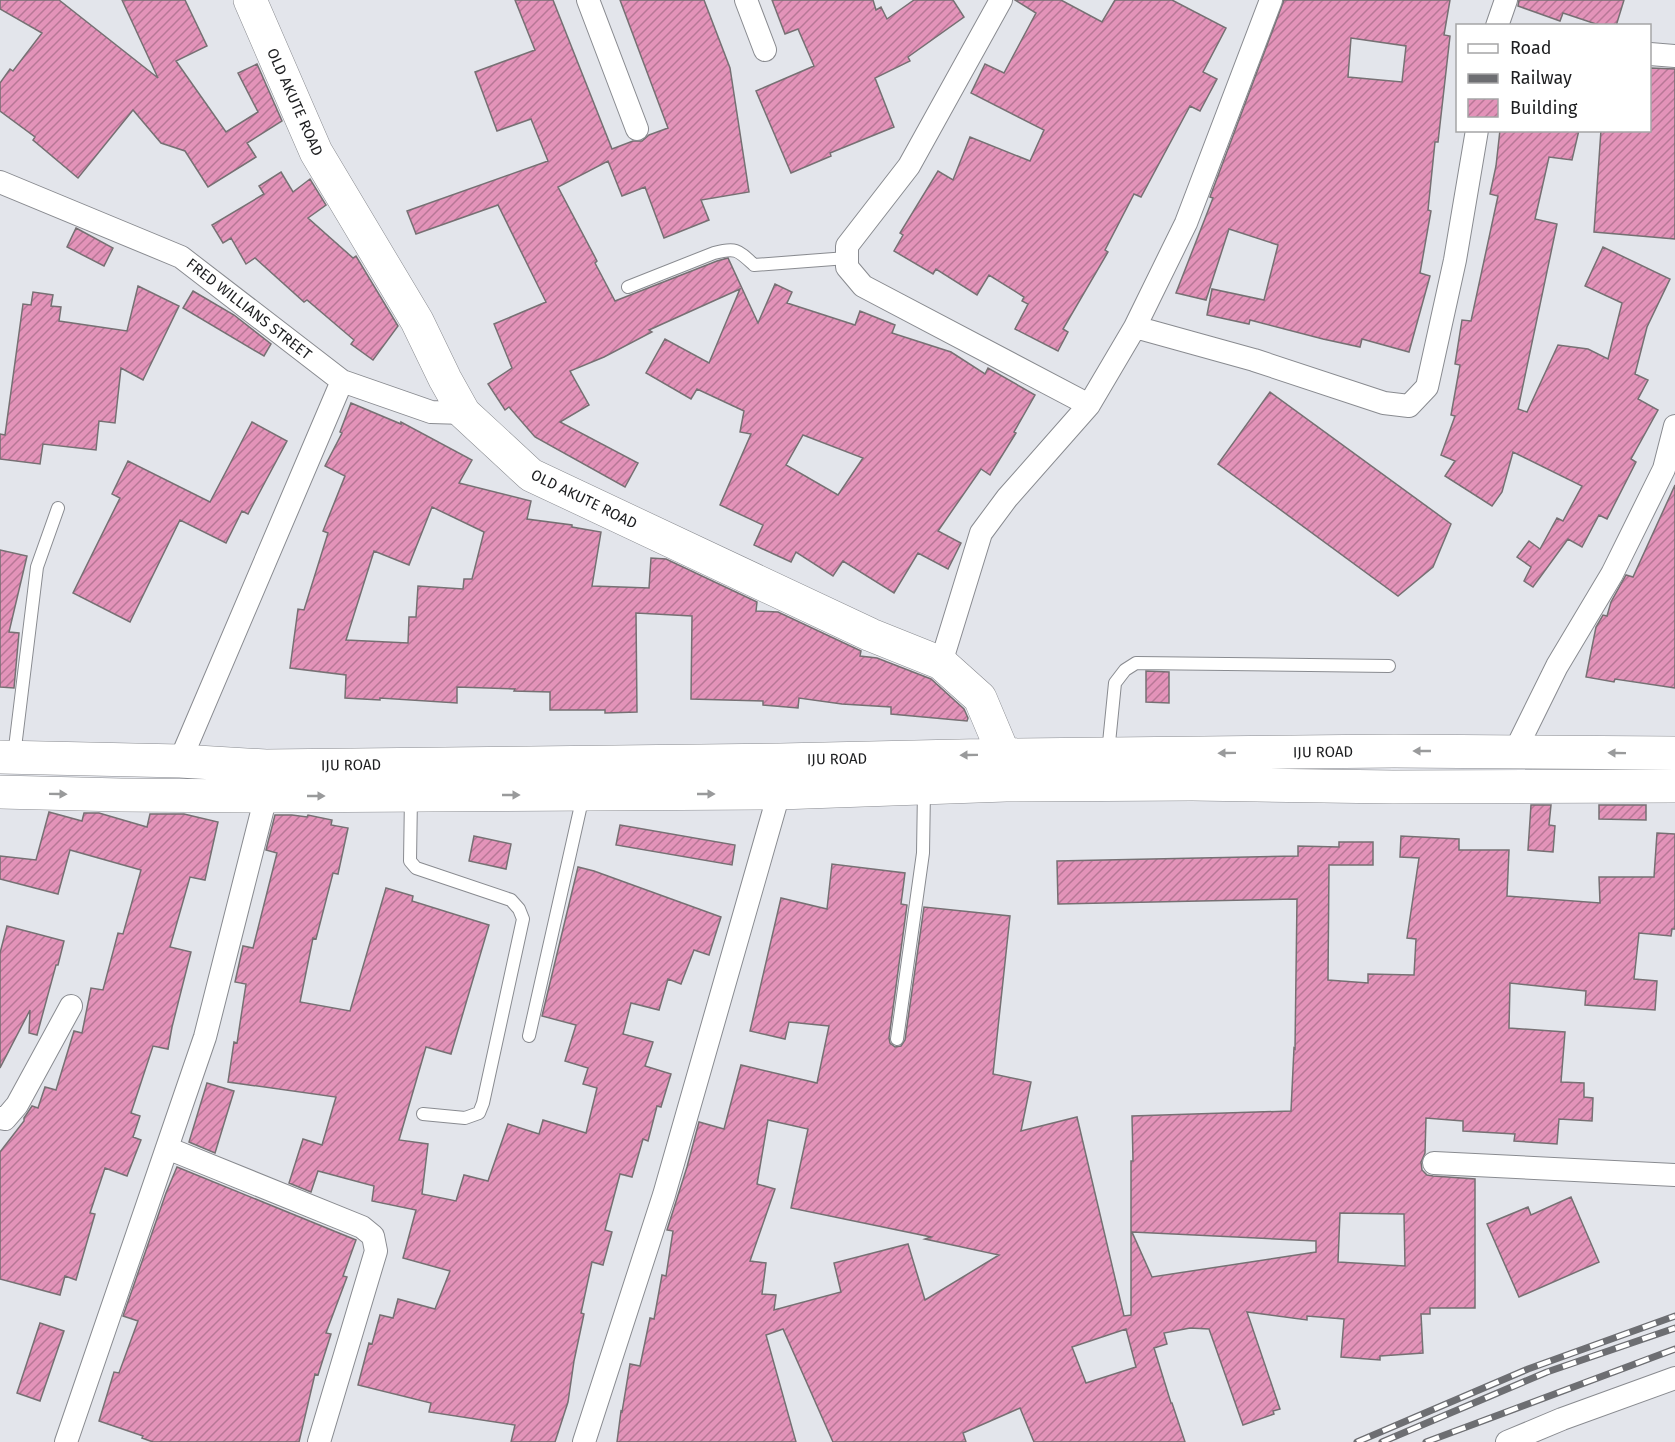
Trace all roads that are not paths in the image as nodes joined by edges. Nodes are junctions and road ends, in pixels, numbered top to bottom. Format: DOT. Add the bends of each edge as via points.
graph roads {
  1 [pos="250,0"];
  2 [pos="588,0"];
  3 [pos="1001,0"];
  4 [pos="1271,0"];
  5 [pos="1506,0"];
  6 [pos="751,1"];
  7 [pos="1498,24"];
  8 [pos="765,50"];
  9 [pos="1651,54"];
  10 [pos="1675,56"];
  11 [pos="637,129"];
  12 [pos="1477,132"];
  13 [pos="0,182"];
  14 [pos="847,258"];
  15 [pos="628,287"];
  16 [pos="1135,327"];
  17 [pos="342,381"];
  18 [pos="1089,405"];
  19 [pos="464,413"];
  20 [pos="1675,426"];
  21 [pos="58,508"];
  22 [pos="941,663"];
  23 [pos="1389,666"];
  24 [pos="1515,752"];
  25 [pos="1675,753"];
  26 [pos="1004,755"];
  27 [pos="1107,755"];
  28 [pos="7,757"];
  29 [pos="180,761"];
  30 [pos="411,780"];
  31 [pos="1675,786"];
  32 [pos="924,788"];
  33 [pos="0,792"];
  34 [pos="779,793"];
  35 [pos="584,794"];
  36 [pos="266,796"];
  37 [pos="71,1006"];
  38 [pos="529,1036"];
  39 [pos="897,1039"];
  40 [pos="423,1114"];
  41 [pos="0,1118"];
  42 [pos="167,1148"];
  43 [pos="1434,1163"];
  44 [pos="1675,1175"];
  45 [pos="1675,1378"];
  46 [pos="66,1442"];
  47 [pos="319,1442"];
  48 [pos="584,1442"];
  49 [pos="1507,1442"];
  1 -- 19 [label="main road, OLD AKUTE ROAD" via="316,152 417,321"];
  2 -- 11 [label="street"];
  3 -- 14 [label="street" via="909,166 847,246"];
  4 -- 16 [label="street" via="1186,223"];
  5 -- 7 [label="street"];
  6 -- 8 [label="street"];
  9 -- 10 [label="street"];
  12 -- 16 [label="street" via="1455,260 1427,387 1409,406 1384,403 1254,360"];
  13 -- 17 [label="street, FRED WILLIANS STREET" via="182,257"];
  14 -- 15 [label="lane" via="754,265 739,252 727,250"];
  14 -- 18 [label="street" via="847,267 863,286"];
  16 -- 18 [label="street"];
  17 -- 19 [label="street, FRED WILLIANS STREET" via="431,412"];
  17 -- 29 [label="street"];
  18 -- 22 [label="street" via="981,533"];
  19 -- 22 [label="main road, OLD AKUTE ROAD" via="531,475 871,635"];
  20 -- 24 [label="street" via="1654,490 1612,574 1557,666"];
  21 -- 28 [label="lane" via="37,567"];
  22 -- 26 [label="main road, OLD AKUTE ROAD" via="980,698"];
  23 -- 27 [label="lane" via="1136,663 1115,683"];
  25 -- 24 [label="main road, IJU ROAD, one-way"];
  24 -- 27 [label="main road, IJU ROAD, one-way"];
  26 -- 27 [label="main road, IJU ROAD"];
  26 -- 30 [label="main road, IJU ROAD, one-way" via="780,760"];
  28 -- 29 [label="main road, IJU ROAD"];
  29 -- 30 [label="main road, IJU ROAD"];
  30 -- 35 [label="main road, IJU ROAD, one-way"];
  36 -- 30 [label="main road, IJU ROAD, one-way"];
  30 -- 40 [label="lane" via="410,861 416,868 511,900 523,919 479,1113 465,1118"];
  31 -- 32 [label="main road, IJU ROAD" via="1192,784"];
  32 -- 34 [label="main road, IJU ROAD"];
  32 -- 39 [label="lane" via="923,853"];
  33 -- 36 [label="main road, IJU ROAD, one-way"];
  35 -- 34 [label="main road, IJU ROAD, one-way"];
  34 -- 48 [label="street" via="664,1195"];
  35 -- 38 [label="lane"];
  36 -- 42 [label="street" via="205,1036"];
  37 -- 41 [label="street" via="17,1105 5,1119"];
  42 -- 46 [label="street"];
  42 -- 47 [label="street" via="362,1227 374,1236 376,1251"];
  43 -- 44 [label="street"];
  45 -- 49 [label="street"];
}
